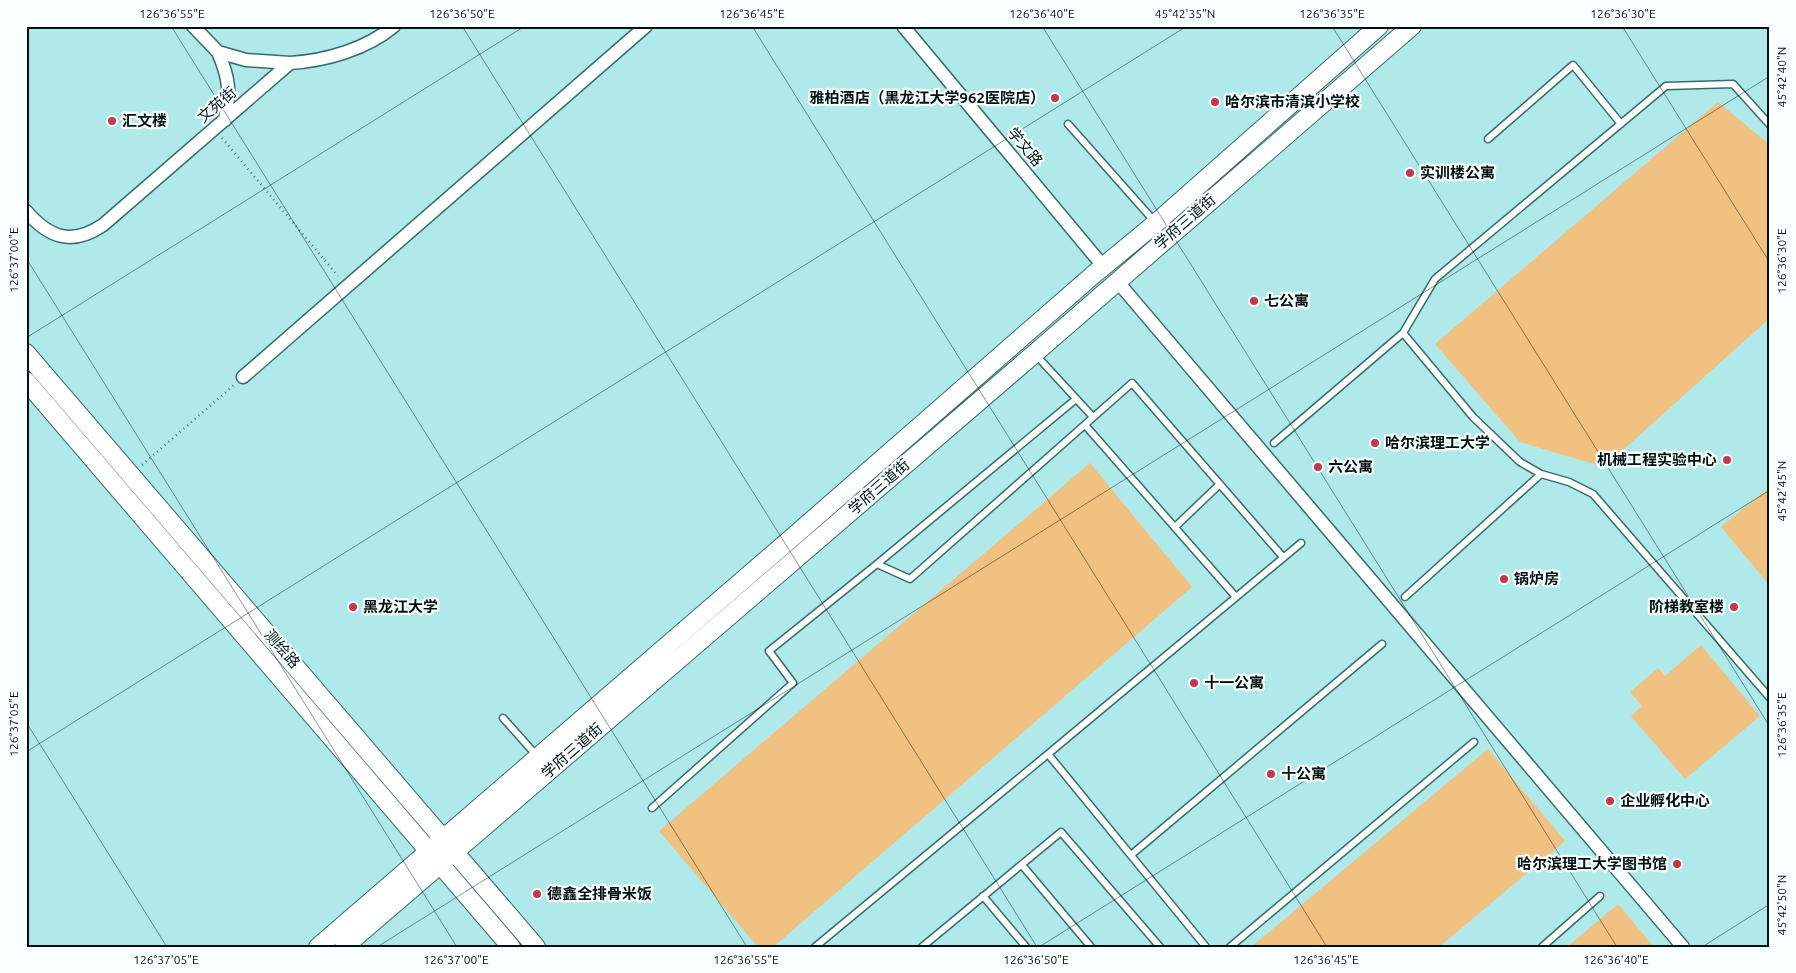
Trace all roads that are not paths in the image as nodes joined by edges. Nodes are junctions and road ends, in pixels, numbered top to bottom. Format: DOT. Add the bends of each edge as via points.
graph roads {
  1 [pos="193,26"];
  2 [pos="394,26"];
  3 [pos="646,26"];
  4 [pos="903,26"];
  5 [pos="1379,26"];
  6 [pos="1412,26"];
  7 [pos="218,52"];
  8 [pos="290,63"];
  9 [pos="225,120"];
  10 [pos="1068,124"];
  11 [pos="1620,124"];
  12 [pos="1770,125"];
  13 [pos="1488,139"];
  14 [pos="26,211"];
  15 [pos="1156,223"];
  16 [pos="1103,266"];
  17 [pos="1117,281"];
  18 [pos="1403,333"];
  19 [pos="26,353"];
  20 [pos="1034,354"];
  21 [pos="242,377"];
  22 [pos="26,381"];
  23 [pos="1076,399"];
  24 [pos="1094,417"];
  25 [pos="1085,425"];
  26 [pos="1274,444"];
  27 [pos="1541,474"];
  28 [pos="1220,484"];
  29 [pos="1175,527"];
  30 [pos="1300,543"];
  31 [pos="1283,556"];
  32 [pos="877,564"];
  33 [pos="1236,597"];
  34 [pos="1405,597"];
  35 [pos="1382,644"];
  36 [pos="1770,698"];
  37 [pos="504,718"];
  38 [pos="1474,742"];
  39 [pos="1048,754"];
  40 [pos="538,757"];
  41 [pos="652,808"];
  42 [pos="449,845"];
  43 [pos="1131,855"];
  44 [pos="435,857"];
  45 [pos="1022,865"];
  46 [pos="983,896"];
  47 [pos="1600,896"];
  48 [pos="318,947"];
  49 [pos="344,947"];
  50 [pos="511,947"];
  51 [pos="536,947"];
  52 [pos="815,947"];
  53 [pos="922,947"];
  54 [pos="1026,947"];
  55 [pos="1091,947"];
  56 [pos="1160,947"];
  57 [pos="1206,947"];
  58 [pos="1230,947"];
  59 [pos="1542,947"];
  60 [pos="1683,947"];
  1 -- 7 [label="street"];
  2 -- 8 [label="street" via="367,43 343,52 313,62"];
  3 -- 21 [label="street"];
  4 -- 16 [label="street, 学文路"];
  5 -- 15 [label="main road, 学府三道街"];
  6 -- 17 [label="main road, 学府三道街"];
  7 -- 8 [label="street" via="246,60"];
  7 -- 9 [label="street" via="228,85"];
  8 -- 9 [label="street, 文苑街"];
  9 -- 14 [label="street, 文苑街" via="92,233 76,237 54,235"];
  10 -- 15 [label="lane"];
  11 -- 12 [label="lane" via="1666,86 1733,84"];
  11 -- 13 [label="lane" via="1573,65"];
  11 -- 18 [label="lane" via="1435,280"];
  15 -- 16 [label="main road, 学府三道街"];
  16 -- 40 [label="main road, 学府三道街"];
  17 -- 20 [label="main road, 学府三道街"];
  17 -- 60 [label="street"];
  18 -- 26 [label="lane"];
  18 -- 27 [label="lane" via="1473,417 1520,462"];
  19 -- 42 [label="main road, 测绘路"];
  20 -- 23 [label="lane"];
  20 -- 42 [label="main road, 学府三道街"];
  22 -- 44 [label="main road, 测绘路"];
  23 -- 24 [label="lane"];
  23 -- 32 [label="lane"];
  24 -- 25 [label="lane"];
  24 -- 28 [label="lane" via="1132,383"];
  25 -- 29 [label="lane"];
  25 -- 32 [label="lane" via="910,579"];
  27 -- 34 [label="lane"];
  27 -- 36 [label="lane" via="1593,494"];
  28 -- 29 [label="lane"];
  28 -- 31 [label="lane"];
  29 -- 33 [label="lane"];
  30 -- 31 [label="lane"];
  31 -- 33 [label="lane"];
  32 -- 41 [label="lane" via="769,651 793,683"];
  33 -- 39 [label="lane"];
  35 -- 43 [label="lane"];
  37 -- 40 [label="lane"];
  38 -- 58 [label="lane"];
  39 -- 43 [label="lane"];
  39 -- 52 [label="lane"];
  40 -- 42 [label="main road, 学府三道街"];
  42 -- 44 [label="main road, 学府三道街"];
  42 -- 51 [label="main road, 测绘路"];
  43 -- 57 [label="lane"];
  44 -- 48 [label="main road, 学府三道街"];
  44 -- 49 [label="main road, 学府三道街"];
  44 -- 50 [label="main road, 测绘路"];
  45 -- 46 [label="lane"];
  45 -- 55 [label="lane"];
  45 -- 56 [label="lane" via="1062,832"];
  46 -- 53 [label="lane"];
  46 -- 54 [label="lane"];
  47 -- 59 [label="lane"];
}
